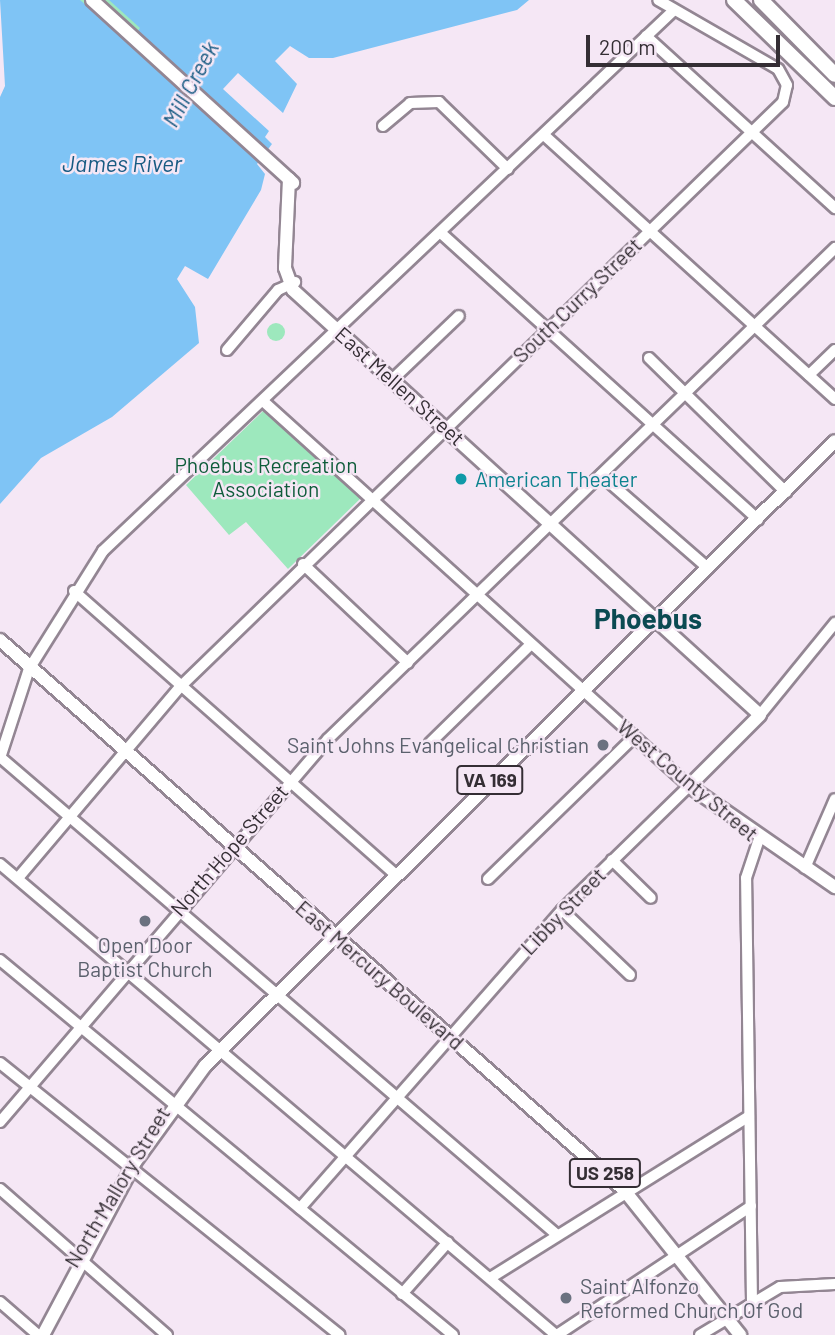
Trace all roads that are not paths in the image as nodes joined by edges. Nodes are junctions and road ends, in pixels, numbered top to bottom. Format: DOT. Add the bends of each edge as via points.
graph roads {
  1 [pos="92,0"];
  2 [pos="658,0"];
  3 [pos="734,0"];
  4 [pos="761,0"];
  5 [pos="673,11"];
  6 [pos="646,36"];
  7 [pos="835,74"];
  8 [pos="835,98"];
  9 [pos="383,126"];
  10 [pos="752,132"];
  11 [pos="544,135"];
  12 [pos="508,169"];
  13 [pos="835,208"];
  14 [pos="650,230"];
  15 [pos="442,234"];
  16 [pos="835,248"];
  17 [pos="293,283"];
  18 [pos="459,316"];
  19 [pos="755,326"];
  20 [pos="548,329"];
  21 [pos="341,332"];
  22 [pos="227,349"];
  23 [pos="835,350"];
  24 [pos="649,358"];
  25 [pos="808,375"];
  26 [pos="393,379"];
  27 [pos="685,393"];
  28 [pos="835,399"];
  29 [pos="263,401"];
  30 [pos="653,424"];
  31 [pos="446,427"];
  32 [pos="835,440"];
  33 [pos="835,450"];
  34 [pos="601,475"];
  35 [pos="789,489"];
  36 [pos="371,499"];
  37 [pos="758,520"];
  38 [pos="550,523"];
  39 [pos="303,564"];
  40 [pos="708,568"];
  41 [pos="74,591"];
  42 [pos="477,595"];
  43 [pos="654,619"];
  44 [pos="835,623"];
  45 [pos="0,640"];
  46 [pos="531,644"];
  47 [pos="408,663"];
  48 [pos="29,669"];
  49 [pos="180,687"];
  50 [pos="582,690"];
  51 [pos="760,715"];
  52 [pos="634,737"];
  53 [pos="430,743"];
  54 [pos="127,750"];
  55 [pos="0,758"];
  56 [pos="288,781"];
  57 [pos="689,786"];
  58 [pos="835,799"];
  59 [pos="71,816"];
  60 [pos="759,839"];
  61 [pos="233,846"];
  62 [pos="612,860"];
  63 [pos="0,864"];
  64 [pos="805,868"];
  65 [pos="394,873"];
  66 [pos="18,878"];
  67 [pos="488,879"];
  68 [pos="835,887"];
  69 [pos="651,898"];
  70 [pos="562,910"];
  71 [pos="177,911"];
  72 [pos="334,933"];
  73 [pos="0,960"];
  74 [pos="126,971"];
  75 [pos="630,975"];
  76 [pos="271,992"];
  77 [pos="79,1027"];
  78 [pos="449,1036"];
  79 [pos="217,1048"];
  80 [pos="0,1063"];
  81 [pos="29,1086"];
  82 [pos="394,1099"];
  83 [pos="172,1103"];
  84 [pos="749,1116"];
  85 [pos="0,1122"];
  86 [pos="345,1156"];
  87 [pos="130,1165"];
  88 [pos="0,1189"];
  89 [pos="624,1190"];
  90 [pos="751,1206"];
  91 [pos="300,1208"];
  92 [pos="556,1234"];
  93 [pos="448,1242"];
  94 [pos="679,1252"];
  95 [pos="78,1256"];
  96 [pos="490,1278"];
  97 [pos="835,1284"];
  98 [pos="402,1294"];
  99 [pos="0,1302"];
  100 [pos="752,1302"];
  101 [pos="727,1318"];
  102 [pos="738,1334"];
  103 [pos="37,1335"];
  104 [pos="167,1335"];
  105 [pos="339,1335"];
  106 [pos="453,1335"];
  107 [pos="556,1335"];
  108 [pos="700,1335"];
  1 -- 17 [label="main road" via="289,179 300,206"];
  2 -- 5 [label="street"];
  3 -- 8 [label="highway"];
  4 -- 7 [label="highway"];
  5 -- 6 [label="street"];
  5 -- 10 [label="street, South Curry Street" via="778,69 787,85 783,102"];
  6 -- 10 [label="street"];
  6 -- 11 [label="street"];
  9 -- 12 [label="street" via="410,103 439,102"];
  10 -- 13 [label="street"];
  10 -- 14 [label="street, South Curry Street"];
  11 -- 12 [label="street"];
  11 -- 14 [label="street"];
  12 -- 15 [label="street"];
  14 -- 19 [label="street"];
  14 -- 20 [label="street, South Curry Street"];
  15 -- 20 [label="street"];
  15 -- 21 [label="street"];
  16 -- 19 [label="street, North Hope Street"];
  17 -- 21 [label="main road, East Mellen Street"];
  17 -- 22 [label="street"];
  18 -- 26 [label="street"];
  19 -- 25 [label="street"];
  19 -- 27 [label="street, North Hope Street"];
  20 -- 30 [label="street"];
  20 -- 31 [label="street, South Curry Street"];
  21 -- 26 [label="main road, East Mellen Street"];
  21 -- 29 [label="street"];
  23 -- 25 [label="street"];
  24 -- 27 [label="street"];
  25 -- 28 [label="street"];
  26 -- 31 [label="main road, East Mellen Street"];
  27 -- 30 [label="street, North Hope Street"];
  27 -- 35 [label="street"];
  29 -- 36 [label="street, West County Street"];
  29 -- 41 [label="street" via="103,551"];
  30 -- 34 [label="street, North Hope Street"];
  30 -- 37 [label="street"];
  31 -- 36 [label="street, South Curry Street"];
  31 -- 38 [label="main road, East Mellen Street"];
  32 -- 35 [label="main road, VA 169"];
  33 -- 35 [label="main road, VA 169"];
  34 -- 38 [label="street, North Hope Street"];
  34 -- 40 [label="street"];
  35 -- 37 [label="main road, VA 169"];
  36 -- 39 [label="street, South Curry Street"];
  36 -- 42 [label="street, West County Street"];
  37 -- 40 [label="main road, VA 169"];
  38 -- 42 [label="street, North Hope Street"];
  38 -- 43 [label="main road, East Mellen Street"];
  39 -- 47 [label="street"];
  39 -- 49 [label="street, South Curry Street"];
  40 -- 43 [label="main road, VA 169"];
  41 -- 48 [label="street"];
  41 -- 49 [label="street"];
  42 -- 46 [label="street, West County Street"];
  42 -- 47 [label="street, North Hope Street"];
  43 -- 50 [label="main road, VA 169"];
  43 -- 51 [label="main road, East Mellen Street"];
  44 -- 51 [label="street, Libby Street"];
  45 -- 48 [label="main road, East Mercury Boulevard / US 258"];
  46 -- 50 [label="street, West County Street"];
  46 -- 53 [label="street"];
  47 -- 56 [label="street, North Hope Street"];
  48 -- 54 [label="main road, East Mercury Boulevard / US 258"];
  48 -- 55 [label="street"];
  49 -- 54 [label="street, South Curry Street"];
  49 -- 56 [label="street"];
  50 -- 52 [label="street, West County Street"];
  50 -- 65 [label="main road, North Mallory Street / VA 169"];
  51 -- 57 [label="main road, Libby Street"];
  52 -- 57 [label="street, West County Street"];
  52 -- 67 [label="street"];
  54 -- 59 [label="street, South Curry Street"];
  54 -- 61 [label="main road, East Mercury Boulevard / US 258"];
  55 -- 59 [label="street"];
  56 -- 61 [label="street, North Hope Street"];
  56 -- 65 [label="street"];
  57 -- 60 [label="main road, West County Street"];
  57 -- 62 [label="street, Libby Street"];
  58 -- 64 [label="street"];
  59 -- 66 [label="street, South Curry Street"];
  59 -- 71 [label="street"];
  60 -- 64 [label="main road, West County Street"];
  60 -- 84 [label="street" via="746,878"];
  61 -- 71 [label="street, North Hope Street"];
  61 -- 72 [label="main road, East Mercury Boulevard / US 258"];
  62 -- 69 [label="street"];
  62 -- 70 [label="street, Libby Street"];
  63 -- 66 [label="street"];
  64 -- 68 [label="main road, West County Street"];
  65 -- 72 [label="main road, North Mallory Street / VA 169"];
  66 -- 74 [label="street"];
  70 -- 75 [label="street"];
  70 -- 78 [label="street, Libby Street"];
  71 -- 74 [label="street, North Hope Street"];
  71 -- 76 [label="street"];
  72 -- 76 [label="main road, North Mallory Street / VA 169"];
  72 -- 78 [label="main road, East Mercury Boulevard / US 258"];
  73 -- 77 [label="street"];
  74 -- 77 [label="street, North Hope Street"];
  74 -- 79 [label="street"];
  76 -- 79 [label="main road, North Mallory Street / VA 169"];
  76 -- 82 [label="street"];
  77 -- 81 [label="street, North Hope Street"];
  77 -- 83 [label="street"];
  78 -- 82 [label="street, Libby Street"];
  78 -- 89 [label="main road, East Mercury Boulevard / US 258"];
  79 -- 83 [label="main road, North Mallory Street / VA 169"];
  79 -- 86 [label="street"];
  80 -- 81 [label="street"];
  81 -- 85 [label="street, North Hope Street"];
  81 -- 87 [label="street"];
  82 -- 86 [label="street, Libby Street"];
  82 -- 92 [label="street"];
  83 -- 87 [label="main road, North Mallory Street / VA 169"];
  83 -- 91 [label="street"];
  84 -- 89 [label="street"];
  84 -- 90 [label="street"];
  86 -- 91 [label="street, Libby Street"];
  86 -- 93 [label="street"];
  87 -- 95 [label="main road, North Mallory Street / VA 169"];
  87 -- 105 [label="street"];
  88 -- 95 [label="street"];
  89 -- 92 [label="street"];
  89 -- 94 [label="main road, East Mercury Boulevard / US 258"];
  90 -- 94 [label="street"];
  90 -- 100 [label="street"];
  91 -- 98 [label="street"];
  92 -- 96 [label="street"];
  93 -- 96 [label="street"];
  93 -- 98 [label="street"];
  94 -- 101 [label="main road, East Mercury Boulevard / US 258"];
  94 -- 107 [label="street"];
  95 -- 103 [label="main road, North Mallory Street / VA 169"];
  95 -- 104 [label="street"];
  96 -- 107 [label="street"];
  97 -- 100 [label="street" via="793,1283"];
  98 -- 106 [label="street"];
  99 -- 103 [label="street"];
  100 -- 101 [label="street"];
  101 -- 102 [label="main road, East Mercury Boulevard / US 258"];
  101 -- 108 [label="street"];
}
